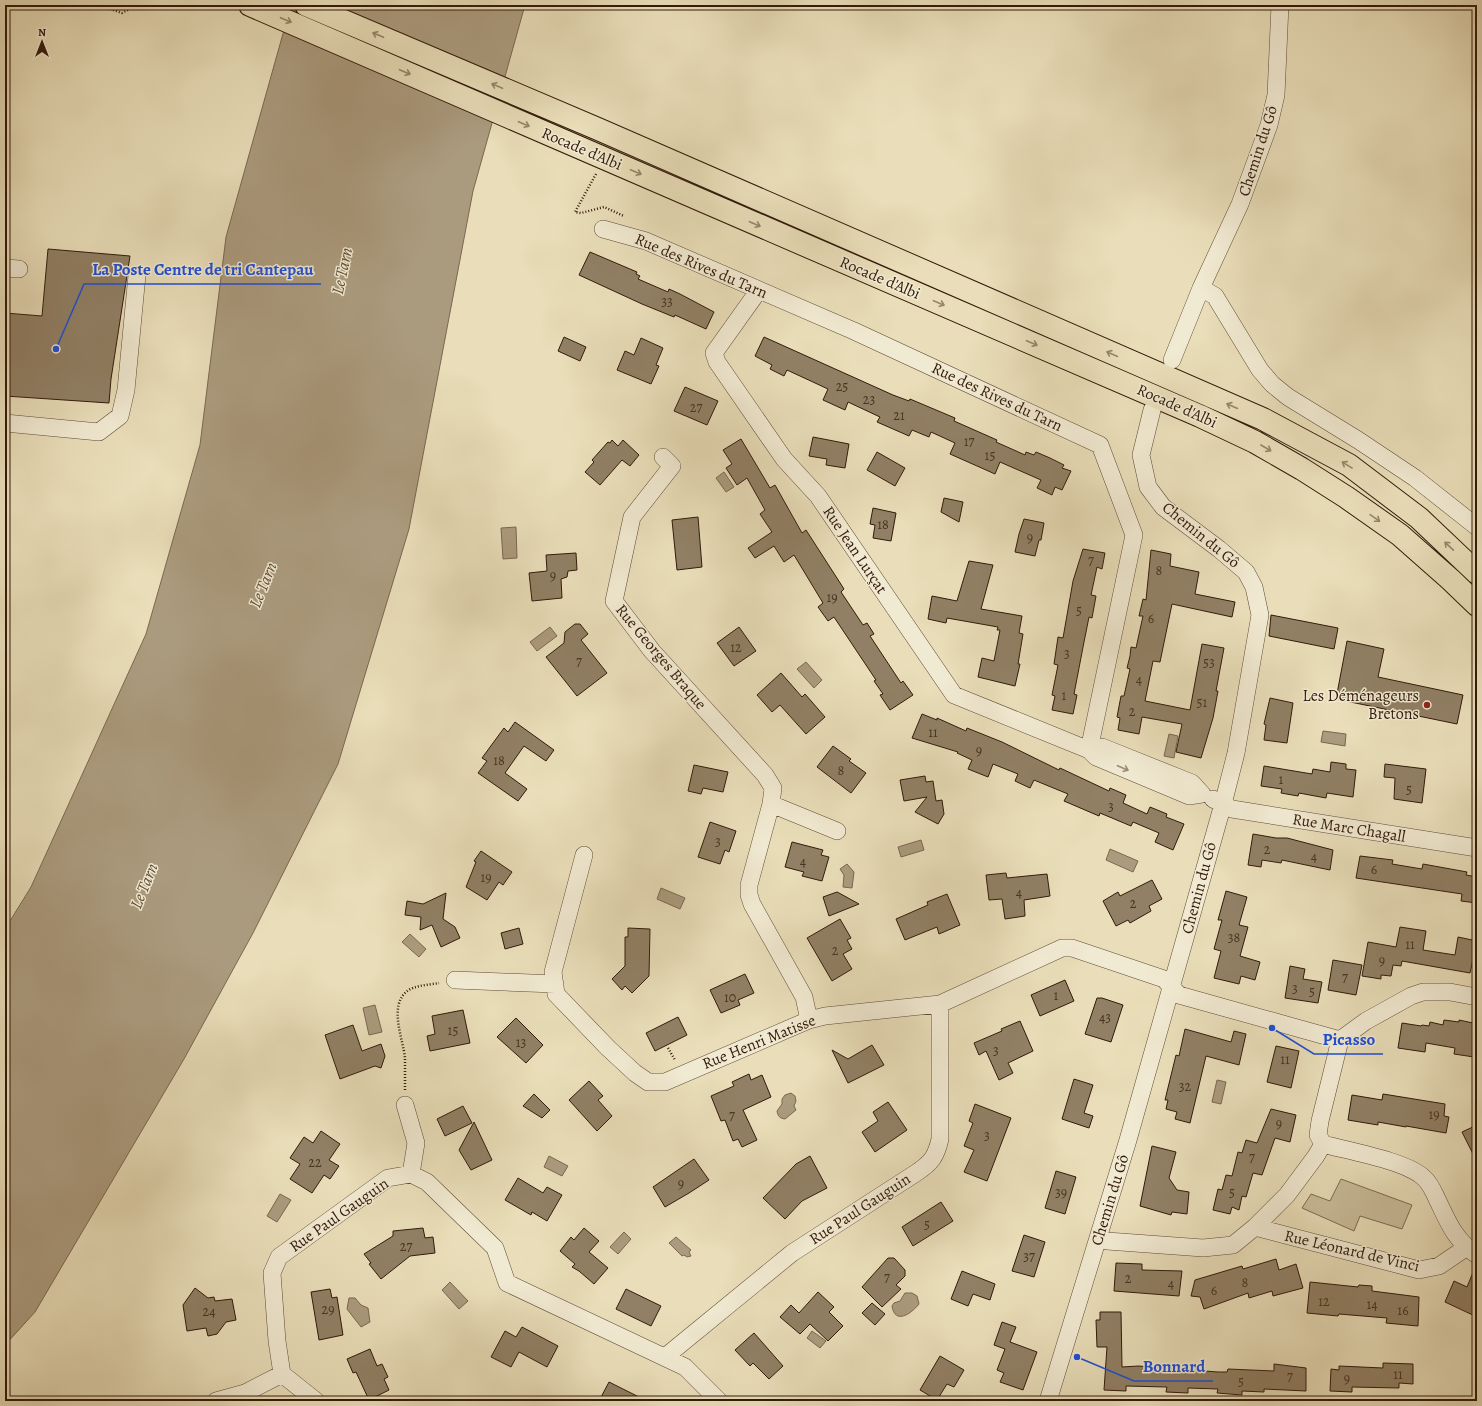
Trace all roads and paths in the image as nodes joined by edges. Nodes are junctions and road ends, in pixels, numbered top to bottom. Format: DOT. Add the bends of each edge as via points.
graph roads {
  1 [pos="99,5"];
  2 [pos="134,5"];
  3 [pos="250,5"];
  4 [pos="306,5"];
  5 [pos="1280,5"];
  6 [pos="603,229"];
  7 [pos="137,275"];
  8 [pos="1201,288"];
  9 [pos="759,290"];
  10 [pos="1172,360"];
  11 [pos="1152,410"];
  12 [pos="5,423"];
  13 [pos="663,457"];
  14 [pos="1477,526"];
  15 [pos="1477,573"];
  16 [pos="1477,605"];
  17 [pos="1089,750"];
  18 [pos="771,804"];
  19 [pos="1223,804"];
  20 [pos="838,831"];
  21 [pos="1477,848"];
  22 [pos="584,855"];
  23 [pos="455,980"];
  24 [pos="555,984"];
  25 [pos="1171,987"];
  26 [pos="1477,997"];
  27 [pos="940,1004"];
  28 [pos="809,1020"];
  29 [pos="1340,1040"];
  30 [pos="668,1048"];
  31 [pos="678,1065"];
  32 [pos="404,1105"];
  33 [pos="1323,1144"];
  34 [pos="411,1174"];
  35 [pos="1255,1227"];
  36 [pos="1098,1239"];
  37 [pos="1472,1251"];
  38 [pos="665,1357"];
  39 [pos="282,1374"];
  40 [pos="216,1401"];
  41 [pos="316,1401"];
  42 [pos="719,1401"];
  43 [pos="1049,1401"];
  1 -- 2 [label="path" via="122,13"];
  3 -- 16 [label="highway, Rocade d'Albi, one-way" via="1255,442 1346,497 1400,535"];
  15 -- 4 [label="highway, Rocade d'Albi, one-way" via="1419,518 1348,465 1263,419 598,129"];
  5 -- 8 [label="street, Chemin du Gô" via="1276,95 1269,125 1240,204"];
  6 -- 9 [label="street, Rue des Rives du Tarn" via="646,241"];
  7 -- 12 [label="street" via="126,390 120,416 99,432"];
  8 -- 10 [label="street, Chemin du Gô"];
  8 -- 14 [label="street" via="1215,296 1260,370 1272,384 1288,397 1415,478"];
  9 -- 17 [label="street, Rue Jean Lurçat" via="714,353 717,362 784,459 818,496 954,695"];
  9 -- 17 [label="street, Rue des Rives du Tarn" via="1100,445 1134,535"];
  11 -- 19 [label="street, Chemin du Gô" via="1141,455 1148,487 1163,507 1246,572 1254,587 1260,615 1236,754"];
  13 -- 18 [label="street, Rue Georges Braque" via="672,466 632,516 614,601 652,651 765,775 773,788"];
  17 -- 19 [label="street, Rue Jean Lurçat" via="1096,757 1189,796 1202,794"];
  18 -- 20 [label="street"];
  18 -- 28 [label="street, Rue Georges Braque" via="748,885 749,895 804,997"];
  19 -- 21 [label="street, Rue Marc Chagall" via="1232,809"];
  19 -- 25 [label="street, Chemin du Gô"];
  22 -- 24 [label="street, Rue Henri Matisse" via="553,972"];
  23 -- 24 [label="street"];
  23 -- 32 [label="path" via="416,987 406,992 399,1001 404,1058"];
  24 -- 28 [label="street, Rue Henri Matisse" via="556,994 608,1048 648,1082 665,1082"];
  25 -- 27 [label="street, Rue Henri Matisse" via="1164,979 1072,948 1062,948"];
  25 -- 29 [label="street, Rue Henri Matisse" via="1179,995"];
  25 -- 36 [label="street, Chemin du Gô"];
  26 -- 29 [label="street" via="1450,992 1423,992 1366,1021"];
  27 -- 28 [label="street, Rue Henri Matisse" via="825,1016"];
  27 -- 38 [label="street, Rue Paul Gauguin" via="940,1139 934,1158 916,1174 792,1253"];
  29 -- 33 [label="street" via="1320,1121 1318,1135"];
  30 -- 31 [label="path"];
  32 -- 34 [label="street" via="416,1143"];
  33 -- 35 [label="street, Rue Léonard de Vinci" via="1287,1195"];
  33 -- 37 [label="street, Rue Léonard de Vinci" via="1401,1165 1424,1177 1459,1240"];
  34 -- 38 [label="street, Rue Paul Gauguin" via="427,1182 495,1248 506,1283"];
  34 -- 39 [label="street, Rue Paul Gauguin" via="388,1178 279,1257 272,1273"];
  35 -- 36 [label="street, Rue Léonard de Vinci" via="1233,1245 1203,1248"];
  35 -- 37 [label="street, Rue Léonard de Vinci" via="1419,1270 1439,1266"];
  36 -- 43 [label="street, Chemin du Gô"];
  38 -- 42 [label="street, Rue Paul Gauguin" via="685,1367"];
  39 -- 40 [label="street" via="245,1393"];
  39 -- 41 [label="street"];
}
